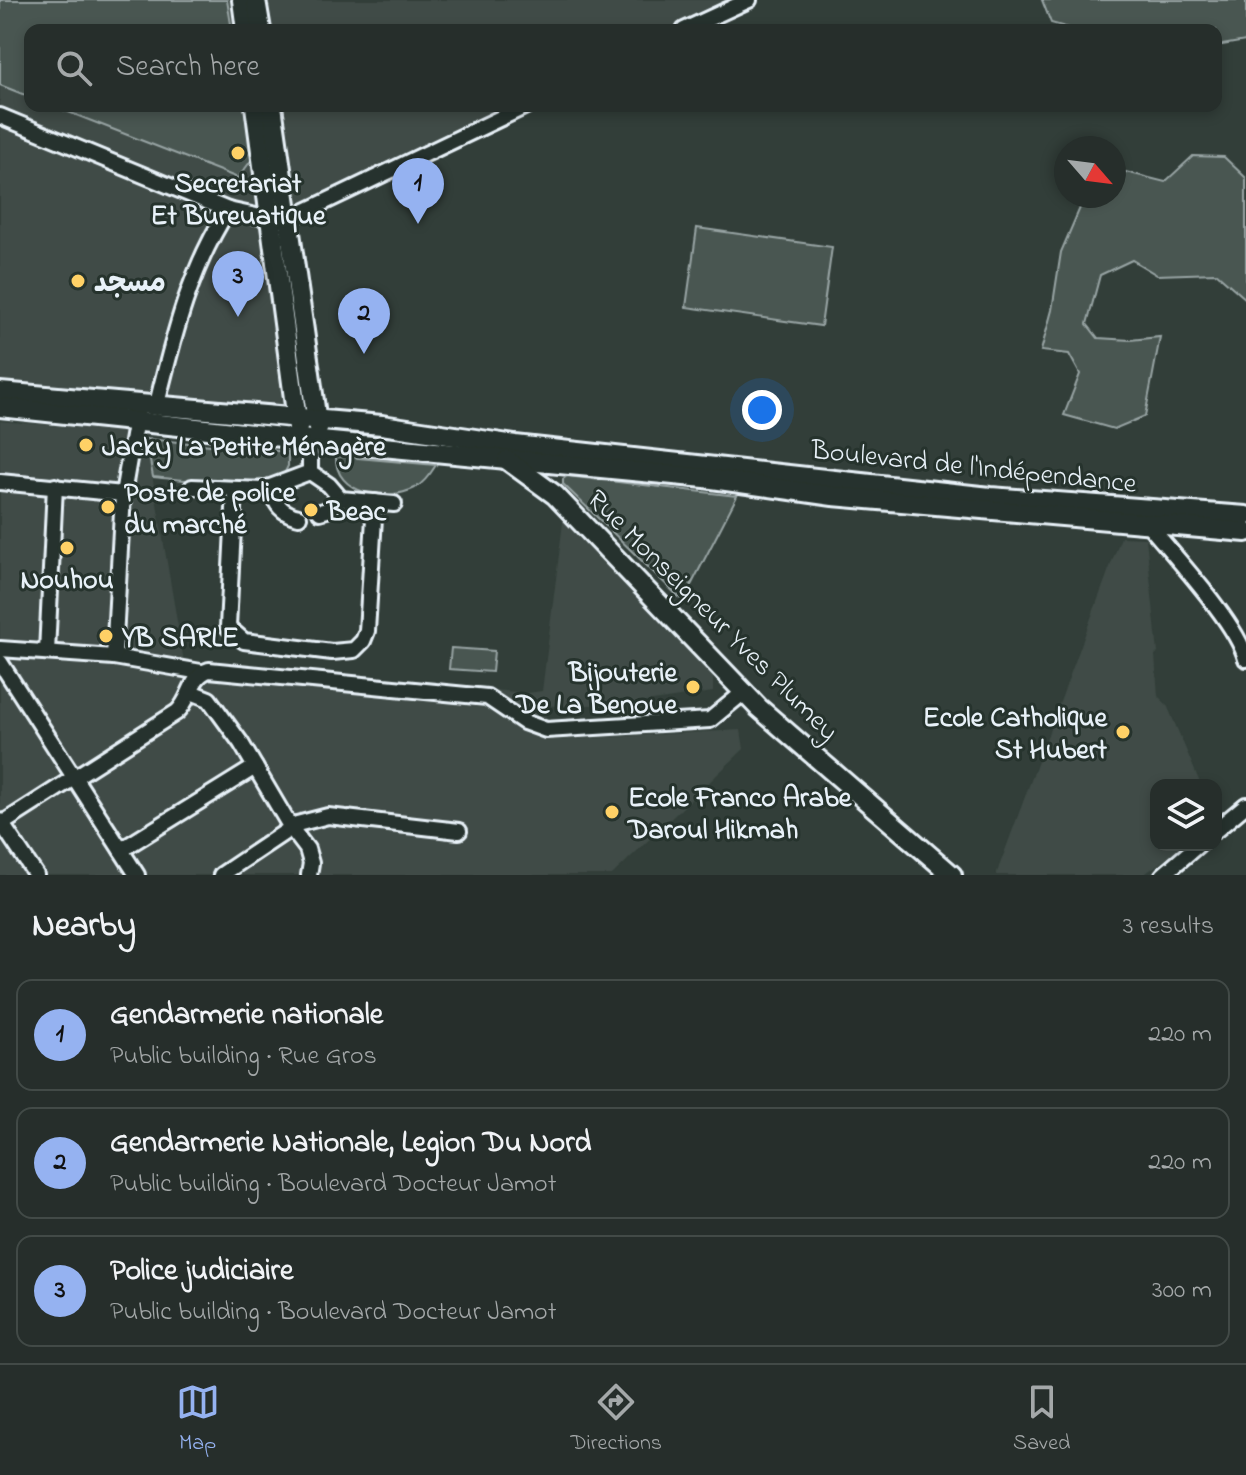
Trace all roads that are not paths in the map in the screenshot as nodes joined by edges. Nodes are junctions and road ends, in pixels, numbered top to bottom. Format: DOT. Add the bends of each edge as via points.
graph roads {
  1 [pos="242,0"];
  2 [pos="256,0"];
  3 [pos="720,0"];
  4 [pos="749,0"];
  5 [pos="712,17"];
  6 [pos="245,24"];
  7 [pos="260,24"];
  8 [pos="697,24"];
  9 [pos="256,112"];
  10 [pos="272,112"];
  11 [pos="513,112"];
  12 [pos="0,116"];
  13 [pos="228,210"];
  14 [pos="279,219"];
  15 [pos="0,392"];
  16 [pos="0,407"];
  17 [pos="143,411"];
  18 [pos="306,418"];
  19 [pos="462,436"];
  20 [pos="310,440"];
  21 [pos="506,459"];
  22 [pos="310,472"];
  23 [pos="0,482"];
  24 [pos="55,486"];
  25 [pos="192,487"];
  26 [pos="272,488"];
  27 [pos="235,489"];
  28 [pos="123,494"];
  29 [pos="341,499"];
  30 [pos="375,502"];
  31 [pos="394,504"];
  32 [pos="320,512"];
  33 [pos="1246,516"];
  34 [pos="299,517"];
  35 [pos="1148,524"];
  36 [pos="1246,532"];
  37 [pos="0,649"];
  38 [pos="47,652"];
  39 [pos="114,657"];
  40 [pos="1246,659"];
  41 [pos="0,662"];
  42 [pos="201,672"];
  43 [pos="191,692"];
  44 [pos="744,692"];
  45 [pos="255,767"];
  46 [pos="74,777"];
  47 [pos="1246,805"];
  48 [pos="1,823"];
  49 [pos="1222,825"];
  50 [pos="291,828"];
  51 [pos="459,831"];
  52 [pos="121,850"];
  53 [pos="1191,851"];
  54 [pos="36,875"];
  55 [pos="137,875"];
  56 [pos="221,875"];
  57 [pos="309,875"];
  58 [pos="952,875"];
  59 [pos="1163,875"];
  1 -- 6 [label="main road"];
  2 -- 7 [label="main road"];
  3 -- 5 [label="street"];
  4 -- 5 [label="street"];
  5 -- 8 [label="street"];
  9 -- 14 [label="main road"];
  10 -- 14 [label="main road"];
  11 -- 14 [label="street"];
  12 -- 13 [label="street"];
  13 -- 14 [label="street"];
  13 -- 17 [label="street" via="198,265"];
  14 -- 18 [label="main road"];
  15 -- 17 [label="main road"];
  16 -- 17 [label="main road"];
  17 -- 18 [label="main road, Boulevard de l'Indépendance"];
  17 -- 20 [label="main road, Boulevard de l'Indépendance"];
  17 -- 28 [label="street"];
  18 -- 19 [label="main road, Boulevard de l'Indépendance"];
  18 -- 20 [label="main road"];
  19 -- 21 [label="main road"];
  19 -- 33 [label="main road, Boulevard de l'Indépendance" via="990,497"];
  20 -- 21 [label="main road, Boulevard de l'Indépendance"];
  20 -- 22 [label="street"];
  21 -- 35 [label="main road, Boulevard de l'Indépendance"];
  21 -- 44 [label="main road, Rue Monseigneur Yves Plumey" via="555,495"];
  22 -- 26 [label="street"];
  22 -- 29 [label="street"];
  23 -- 24 [label="street"];
  24 -- 28 [label="street"];
  24 -- 38 [label="street"];
  25 -- 27 [label="street"];
  26 -- 27 [label="street"];
  26 -- 34 [label="street" via="281,510"];
  27 -- 30 [label="street" via="228,627 244,641 332,652 354,650 367,631"];
  28 -- 39 [label="street"];
  29 -- 30 [label="street"];
  29 -- 32 [label="street"];
  30 -- 31 [label="street"];
  35 -- 36 [label="main road, Boulevard de l'Indépendance"];
  35 -- 40 [label="street" via="1229,625"];
  37 -- 38 [label="street"];
  38 -- 39 [label="street"];
  39 -- 42 [label="street"];
  41 -- 46 [label="street"];
  42 -- 43 [label="street"];
  42 -- 44 [label="street" via="487,697 546,730 710,720"];
  43 -- 45 [label="street" via="209,699"];
  43 -- 46 [label="street" via="177,712"];
  44 -- 58 [label="main road, Rue Monseigneur Yves Plumey"];
  45 -- 50 [label="street"];
  45 -- 52 [label="street"];
  46 -- 48 [label="street"];
  46 -- 52 [label="street"];
  47 -- 49 [label="street"];
  48 -- 54 [label="street"];
  50 -- 51 [label="street" via="328,816"];
  50 -- 56 [label="street"];
  50 -- 57 [label="street" via="307,849"];
  52 -- 55 [label="street"];
  53 -- 59 [label="street"];
}
